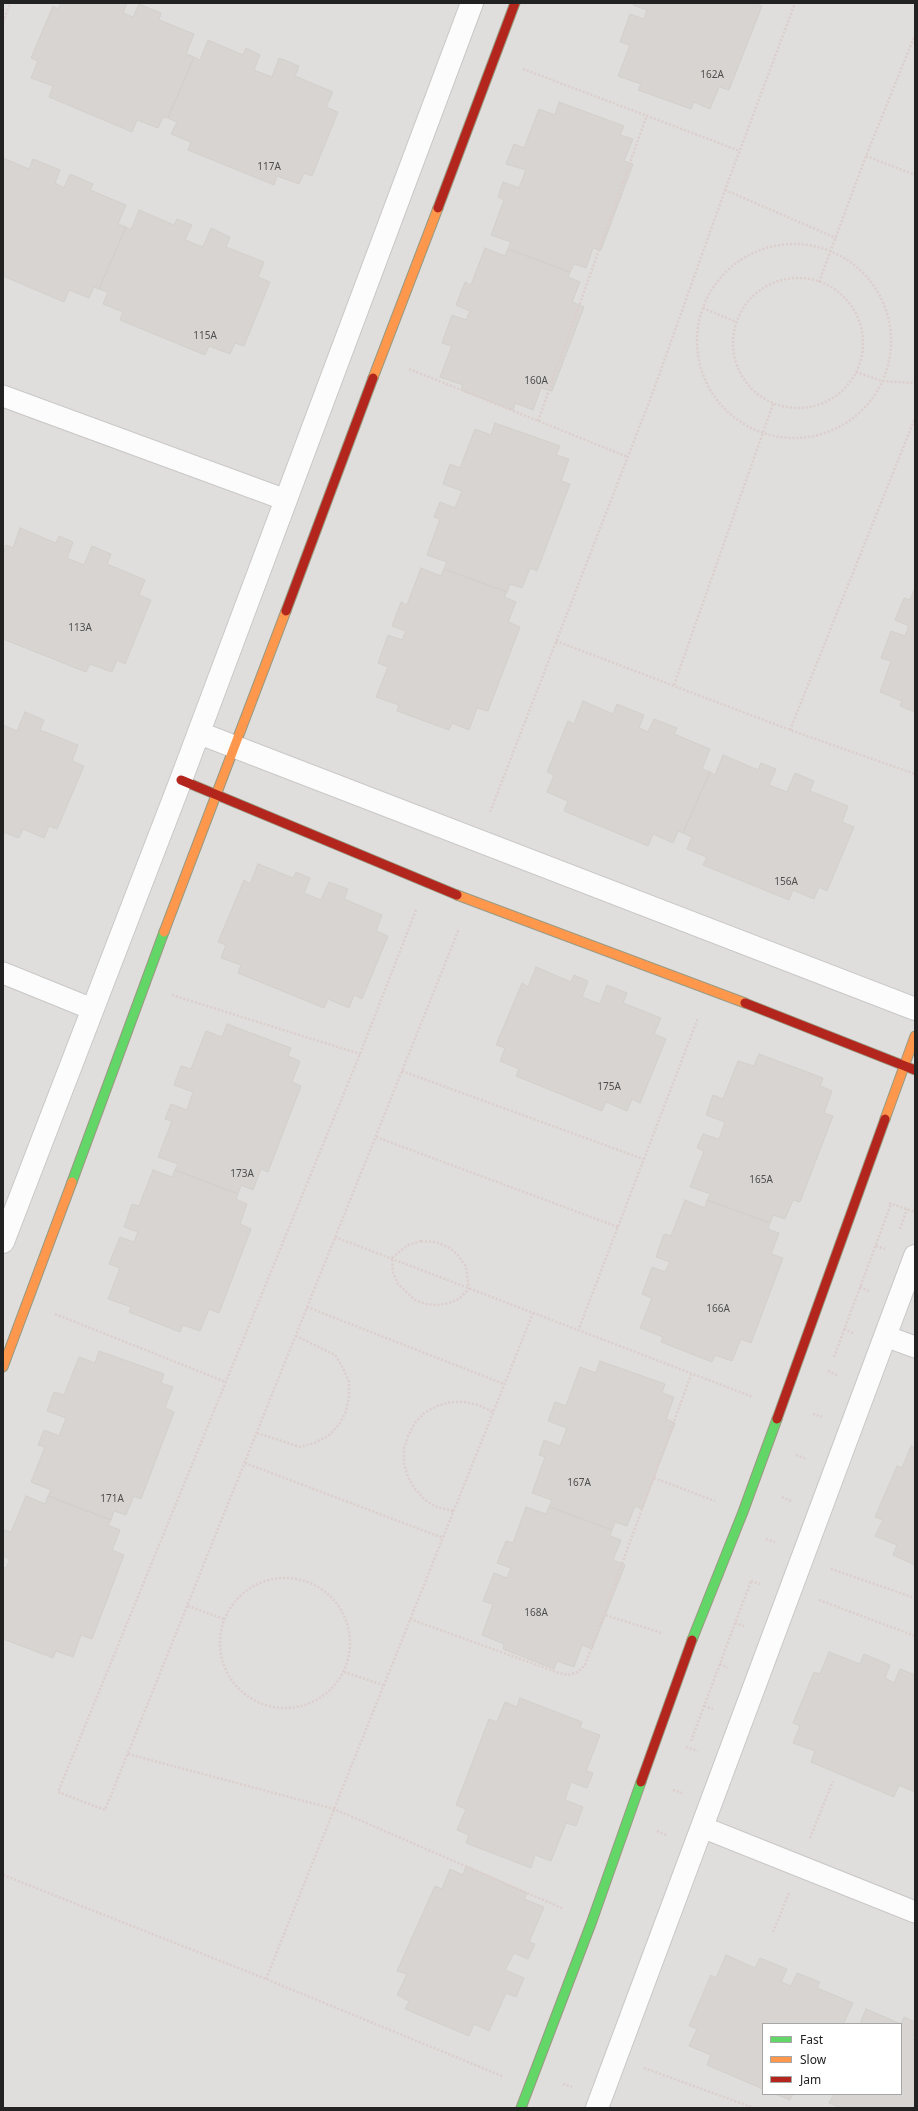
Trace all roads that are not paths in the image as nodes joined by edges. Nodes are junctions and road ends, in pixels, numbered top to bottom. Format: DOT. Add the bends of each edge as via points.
graph roads {
  1 [pos="472,3"];
  2 [pos="515,3"];
  3 [pos="3,396"];
  4 [pos="286,500"];
  5 [pos="199,733"];
  6 [pos="236,747"];
  7 [pos="181,780"];
  8 [pos="218,794"];
  9 [pos="3,973"];
  10 [pos="92,1009"];
  11 [pos="915,1009"];
  12 [pos="915,1036"];
  13 [pos="904,1066"];
  14 [pos="915,1070"];
  15 [pos="3,1242"];
  16 [pos="915,1256"];
  17 [pos="885,1336"];
  18 [pos="915,1347"];
  19 [pos="3,1368"];
  20 [pos="702,1827"];
  21 [pos="915,1912"];
  22 [pos="521,2108"];
  23 [pos="597,2108"];
  1 -- 4 [label="street"];
  2 -- 6 [label="street"];
  3 -- 4 [label="lane"];
  4 -- 5 [label="street"];
  5 -- 6 [label="street"];
  5 -- 7 [label="street"];
  6 -- 8 [label="street"];
  6 -- 11 [label="street"];
  7 -- 8 [label="street"];
  7 -- 10 [label="street"];
  8 -- 13 [label="street" via="470,901 709,989"];
  8 -- 19 [label="street"];
  9 -- 10 [label="lane"];
  10 -- 15 [label="street"];
  12 -- 13 [label="street"];
  13 -- 14 [label="street"];
  13 -- 22 [label="street" via="743,1512 691,1642 592,1921"];
  16 -- 17 [label="street"];
  17 -- 18 [label="lane"];
  17 -- 20 [label="street"];
  20 -- 21 [label="lane"];
  20 -- 23 [label="street"];
}
